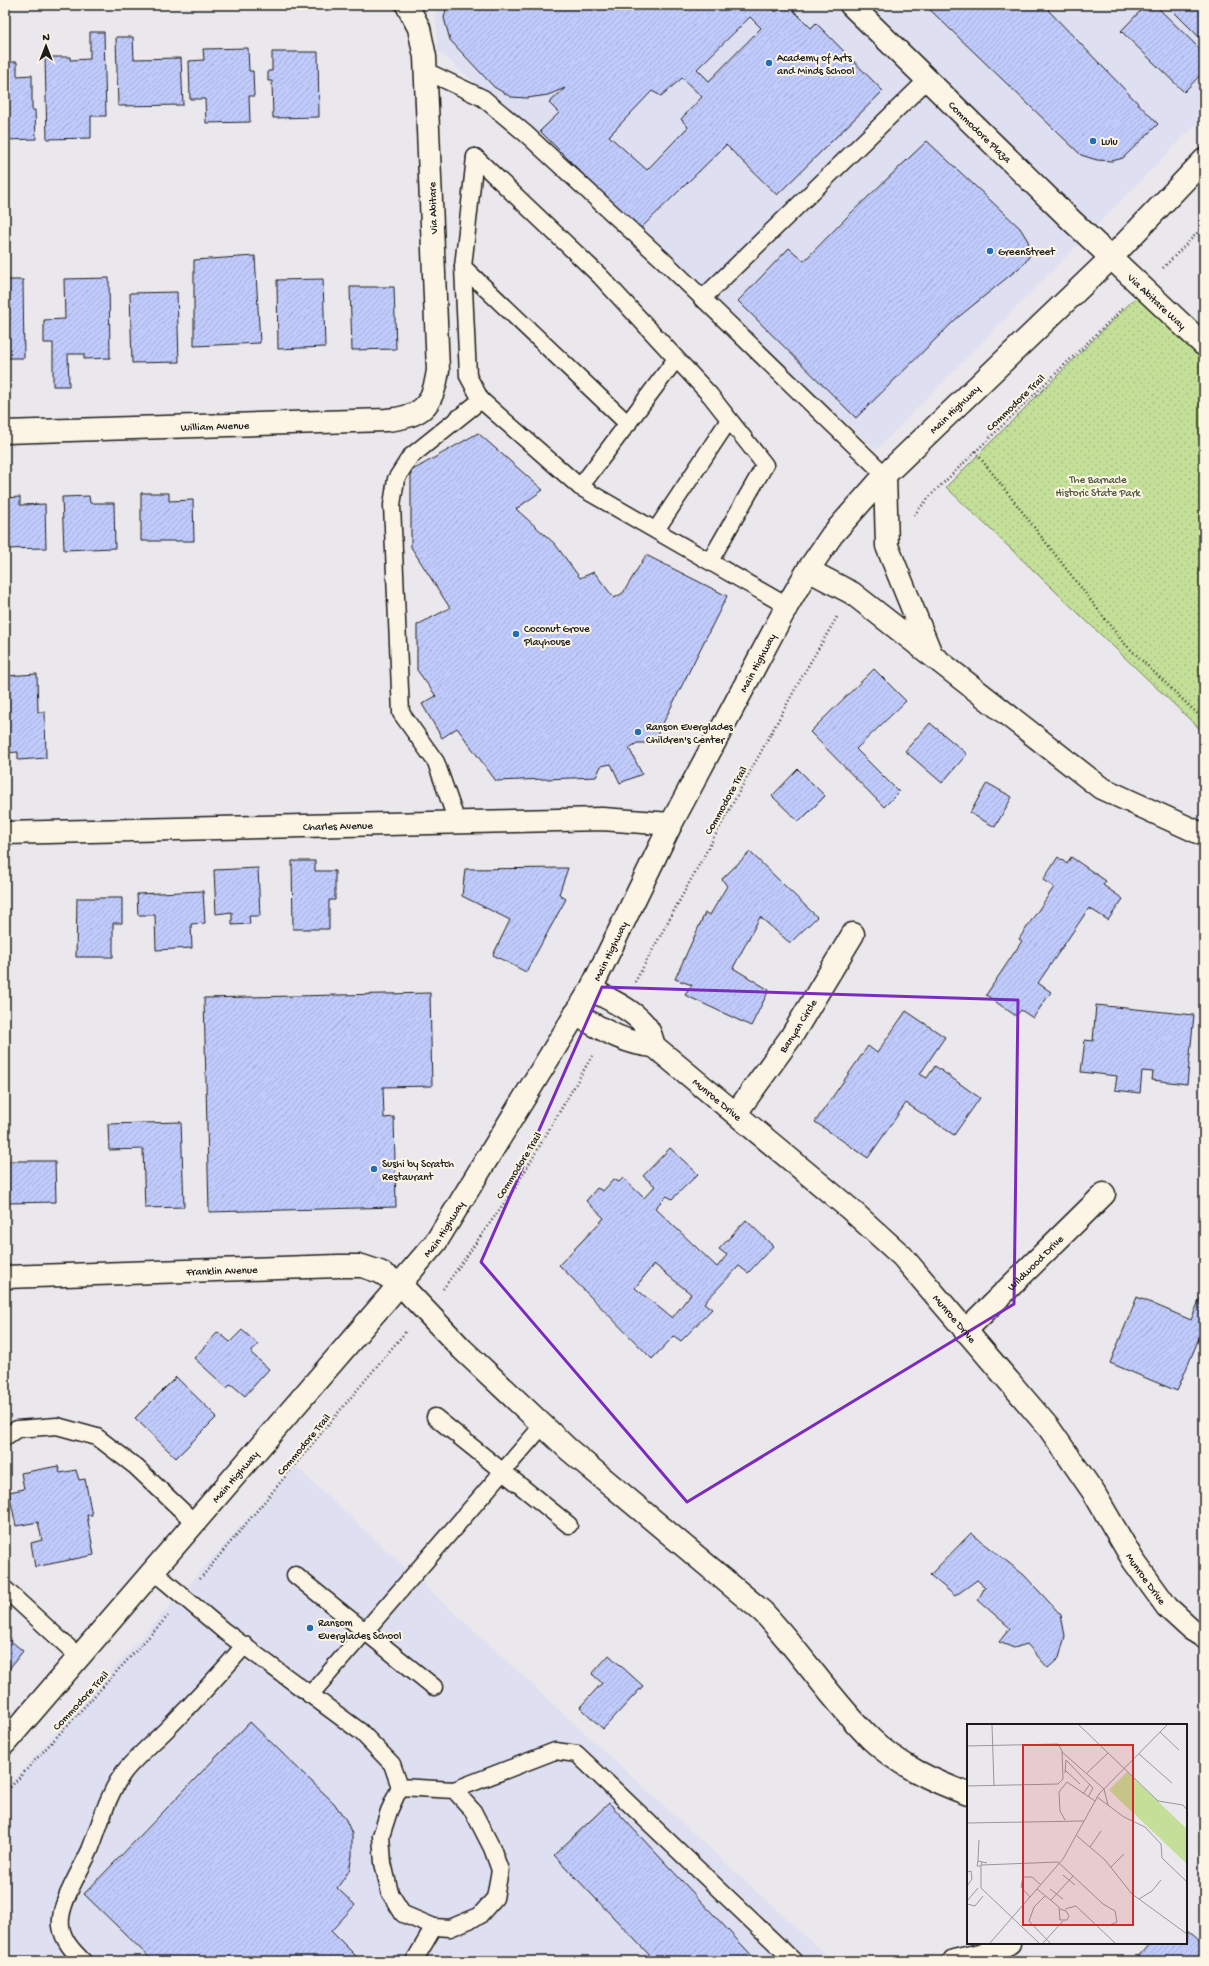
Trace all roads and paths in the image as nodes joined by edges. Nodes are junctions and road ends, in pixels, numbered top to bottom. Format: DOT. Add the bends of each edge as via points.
graph roads {
  1 [pos="408,5"];
  2 [pos="851,5"];
  3 [pos="426,71"];
  4 [pos="927,80"];
  5 [pos="1204,160"];
  6 [pos="1204,226"];
  7 [pos="1111,258"];
  8 [pos="463,267"];
  9 [pos="1161,270"];
  10 [pos="702,299"];
  11 [pos="1128,304"];
  12 [pos="1204,345"];
  13 [pos="676,359"];
  14 [pos="481,400"];
  15 [pos="422,409"];
  16 [pos="729,420"];
  17 [pos="628,424"];
  18 [pos="5,432"];
  19 [pos="975,451"];
  20 [pos="885,476"];
  21 [pos="580,487"];
  22 [pos="910,519"];
  23 [pos="656,530"];
  24 [pos="710,561"];
  25 [pos="808,570"];
  26 [pos="787,606"];
  27 [pos="836,618"];
  28 [pos="931,655"];
  29 [pos="1204,720"];
  30 [pos="457,822"];
  31 [pos="671,824"];
  32 [pos="5,833"];
  33 [pos="1204,835"];
  34 [pos="853,934"];
  35 [pos="634,983"];
  36 [pos="591,989"];
  37 [pos="575,1014"];
  38 [pos="654,1046"];
  39 [pos="595,1050"];
  40 [pos="736,1112"];
  41 [pos="1104,1194"];
  42 [pos="5,1277"];
  43 [pos="400,1284"];
  44 [pos="443,1289"];
  45 [pos="418,1317"];
  46 [pos="965,1331"];
  47 [pos="435,1417"];
  48 [pos="543,1425"];
  49 [pos="5,1437"];
  50 [pos="502,1473"];
  51 [pos="195,1523"];
  52 [pos="569,1525"];
  53 [pos="153,1571"];
  54 [pos="295,1574"];
  55 [pos="200,1579"];
  56 [pos="5,1589"];
  57 [pos="166,1618"];
  58 [pos="366,1630"];
  59 [pos="1204,1637"];
  60 [pos="245,1645"];
  61 [pos="79,1657"];
  62 [pos="434,1687"];
  63 [pos="310,1695"];
  64 [pos="5,1743"];
  65 [pos="400,1787"];
  66 [pos="454,1790"];
  67 [pos="5,1793"];
  68 [pos="967,1794"];
  69 [pos="434,1927"];
  70 [pos="1007,1944"];
  71 [pos="83,1961"];
  72 [pos="414,1961"];
  73 [pos="794,1961"];
  74 [pos="954,1961"];
  1 -- 3 [label="street, Via Abitare" via="421,35"];
  2 -- 4 [label="street, Commodore Plaza"];
  3 -- 10 [label="lane" via="483,98 532,139"];
  3 -- 15 [label="street, Via Abitare" via="438,370 436,386"];
  4 -- 7 [label="street, Commodore Plaza"];
  4 -- 10 [label="lane"];
  5 -- 7 [label="street, Main Highway"];
  6 -- 9 [label="path"];
  7 -- 12 [label="street, Via Abitare Way"];
  7 -- 20 [label="street, Main Highway"];
  8 -- 13 [label="lane" via="475,157 600,276"];
  8 -- 14 [label="lane" via="468,376"];
  8 -- 17 [label="lane"];
  10 -- 20 [label="lane"];
  11 -- 19 [label="path, Commodore Trail"];
  13 -- 16 [label="lane"];
  13 -- 17 [label="lane"];
  14 -- 21 [label="lane"];
  14 -- 30 [label="lane" via="410,457 396,479 392,505 401,713 436,762"];
  15 -- 18 [label="street, William Avenue" via="411,416 386,420"];
  16 -- 23 [label="lane"];
  16 -- 24 [label="lane" via="765,465"];
  17 -- 21 [label="lane"];
  19 -- 22 [label="path, Commodore Trail"];
  19 -- 29 [label="path" via="1123,642"];
  20 -- 25 [label="street, Main Highway" via="832,535"];
  20 -- 28 [label="street" via="887,546"];
  21 -- 23 [label="lane"];
  23 -- 24 [label="lane"];
  24 -- 26 [label="lane"];
  25 -- 26 [label="street, Main Highway"];
  25 -- 28 [label="street" via="852,593"];
  26 -- 31 [label="street, Main Highway"];
  27 -- 35 [label="path, Commodore Trail"];
  28 -- 33 [label="street" via="1101,788"];
  30 -- 31 [label="street, Charles Avenue" via="602,818"];
  30 -- 32 [label="street, Charles Avenue"];
  31 -- 36 [label="street, Main Highway"];
  34 -- 40 [label="street, Banyan Circle" via="791,1037"];
  36 -- 37 [label="street, Main Highway"];
  36 -- 38 [label="street" via="642,1021"];
  37 -- 38 [label="street" via="628,1041"];
  37 -- 43 [label="street, Main Highway" via="436,1242"];
  38 -- 40 [label="street, Munroe Drive"];
  39 -- 44 [label="path, Commodore Trail" via="515,1188"];
  40 -- 46 [label="street, Munroe Drive" via="882,1236"];
  41 -- 46 [label="street, Wildwood Drive"];
  42 -- 43 [label="street, Franklin Avenue" via="362,1266 380,1272"];
  43 -- 45 [label="street, Franklin Avenue"];
  43 -- 51 [label="street, Main Highway"];
  45 -- 48 [label="street, Franklin Avenue" via="462,1349"];
  45 -- 55 [label="path, Commodore Trail"];
  46 -- 59 [label="street, Munroe Drive" via="1028,1402 1060,1444 1094,1493 1133,1560 1167,1606 1191,1629"];
  47 -- 50 [label="lane"];
  48 -- 50 [label="lane"];
  48 -- 68 [label="street, Franklin Avenue" via="568,1449 763,1612 871,1739 911,1769 942,1785"];
  49 -- 51 [label="lane" via="17,1429 57,1426 97,1437 136,1467"];
  50 -- 52 [label="lane"];
  50 -- 58 [label="lane"];
  51 -- 53 [label="street, Main Highway"];
  53 -- 60 [label="lane"];
  53 -- 61 [label="street, Main Highway"];
  54 -- 58 [label="lane"];
  56 -- 61 [label="lane"];
  57 -- 67 [label="path, Commodore Trail"];
  58 -- 62 [label="lane"];
  58 -- 63 [label="lane"];
  60 -- 63 [label="lane"];
  60 -- 71 [label="lane" via="211,1684 124,1772 111,1796 61,1916 60,1926 64,1938"];
  61 -- 64 [label="street, Main Highway"];
  63 -- 65 [label="lane" via="361,1732 392,1764"];
  65 -- 66 [label="lane"];
  65 -- 69 [label="lane" via="381,1836 383,1863 390,1893 403,1914"];
  66 -- 69 [label="lane" via="473,1811 500,1870 495,1898 480,1916 450,1928"];
  66 -- 73 [label="lane" via="555,1751 577,1754"];
  69 -- 72 [label="lane"];
  70 -- 74 [label="street" via="988,1953"];
}
